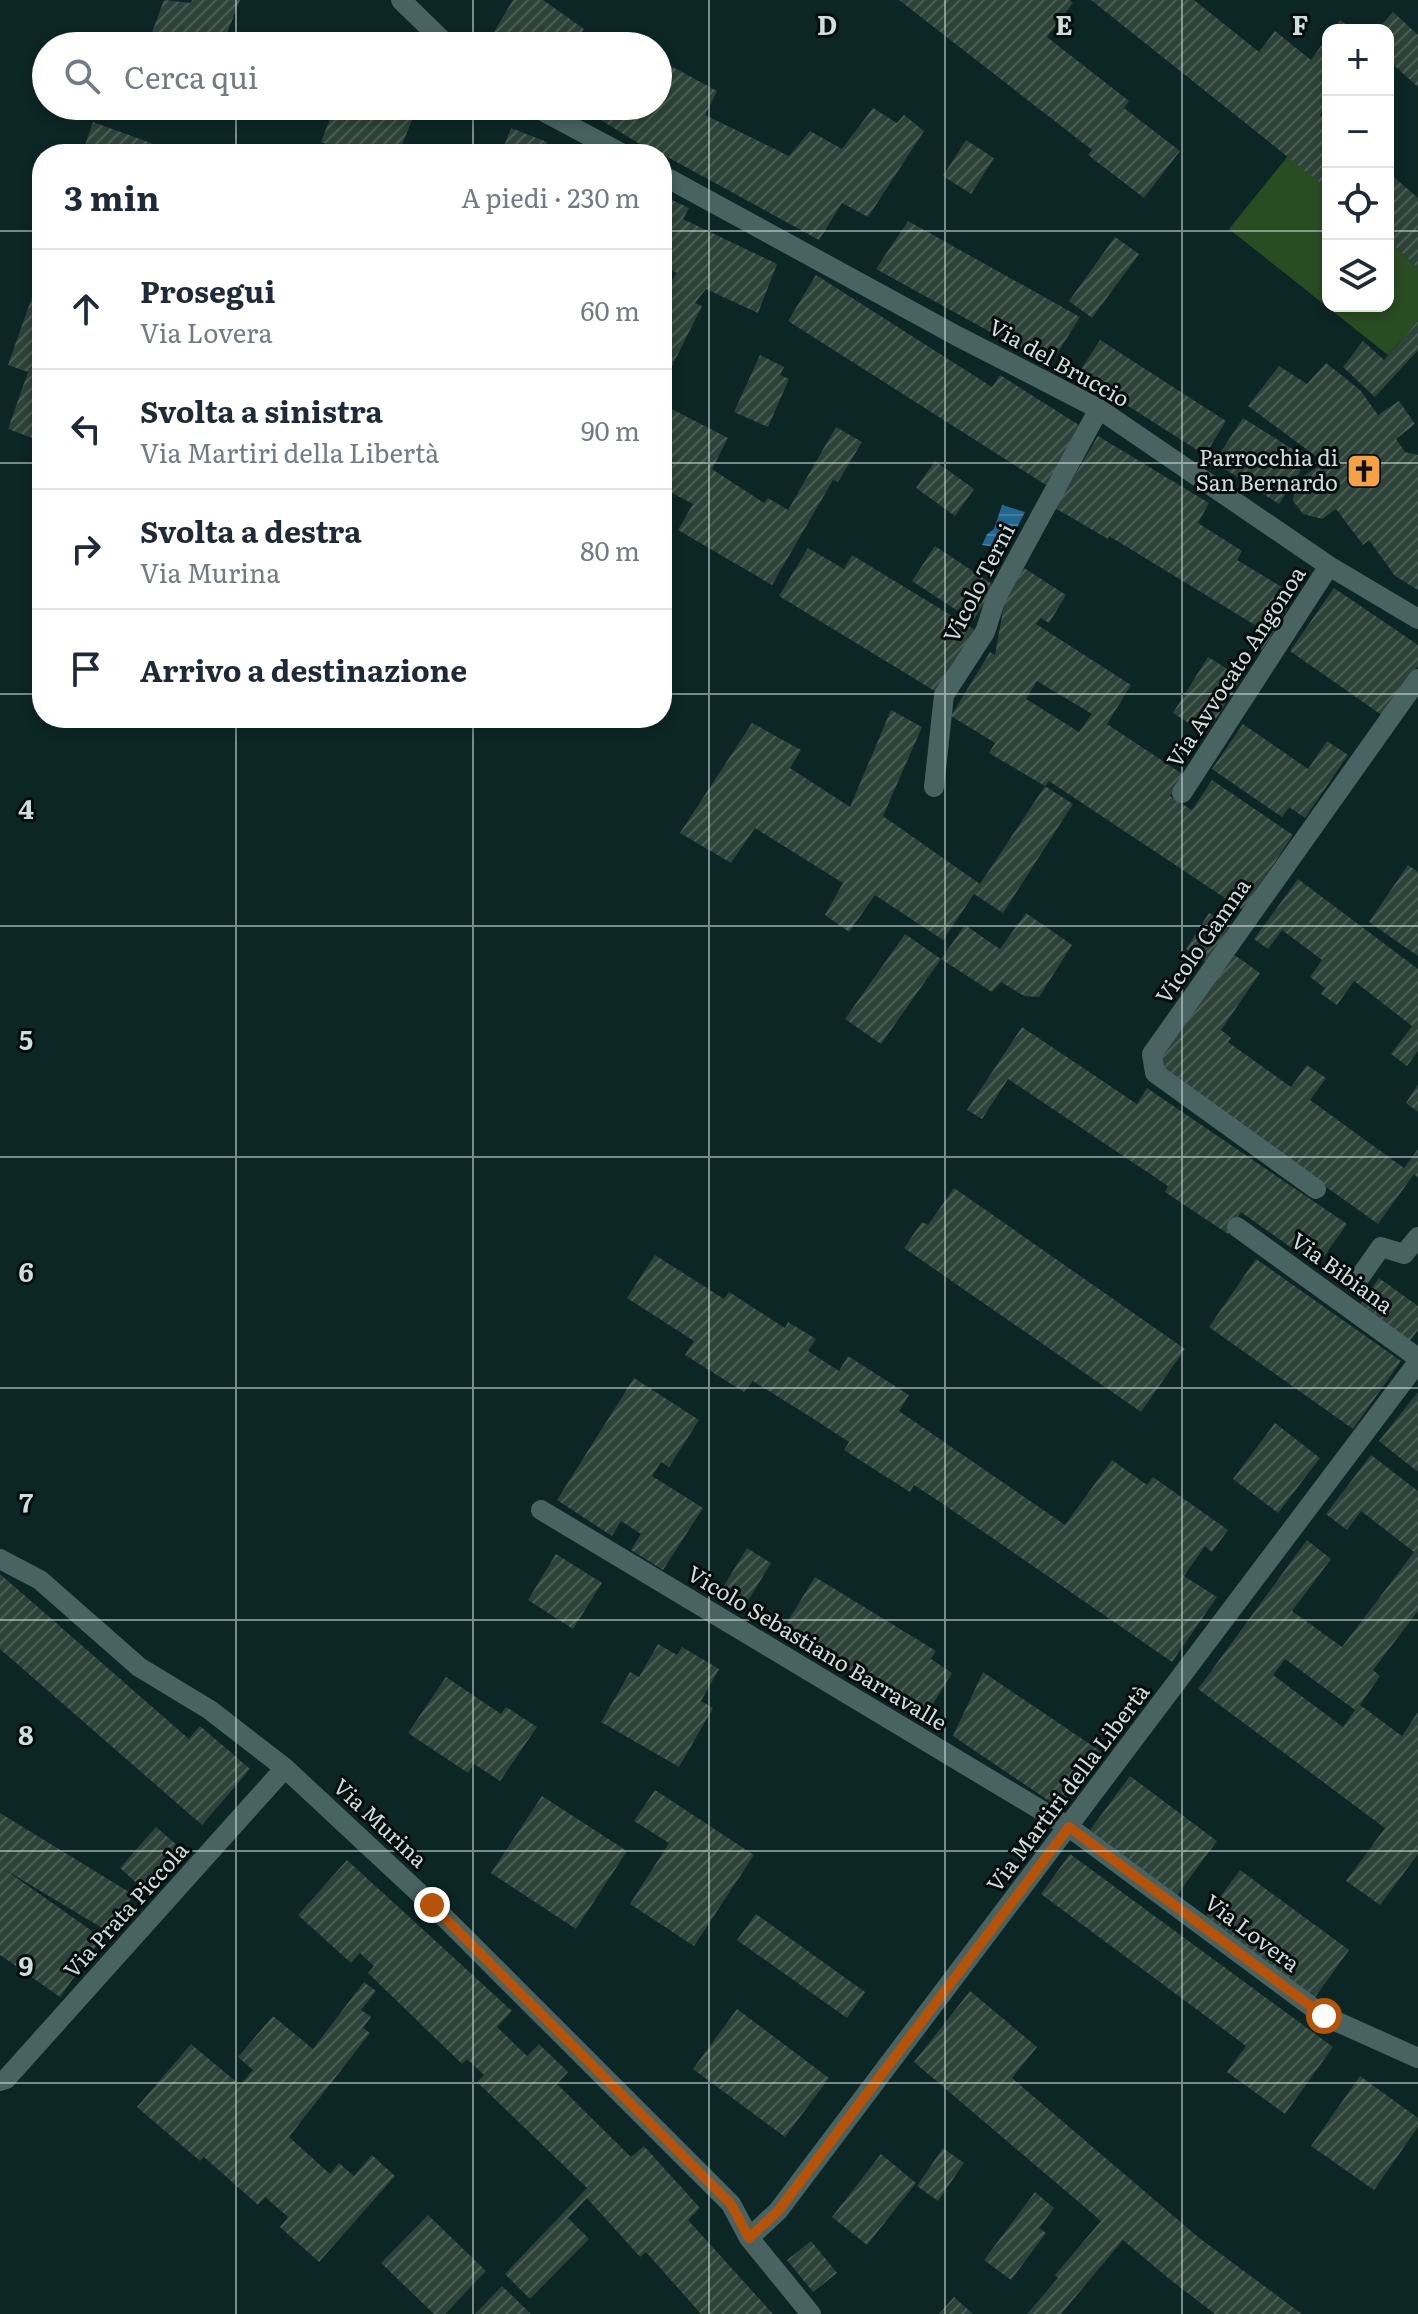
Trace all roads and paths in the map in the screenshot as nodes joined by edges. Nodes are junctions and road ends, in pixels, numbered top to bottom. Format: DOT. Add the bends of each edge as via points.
graph roads {
  1 [pos="401,0"];
  2 [pos="434,32"];
  3 [pos="559,120"];
  4 [pos="604,144"];
  5 [pos="672,180"];
  6 [pos="1099,409"];
  7 [pos="1329,566"];
  8 [pos="1418,619"];
  9 [pos="1418,679"];
  10 [pos="934,787"];
  11 [pos="1182,793"];
  12 [pos="1316,1189"];
  13 [pos="1237,1227"];
  14 [pos="1418,1237"];
  15 [pos="1355,1284"];
  16 [pos="1418,1360"];
  17 [pos="541,1510"];
  18 [pos="0,1559"];
  19 [pos="285,1768"];
  20 [pos="1069,1827"];
  21 [pos="1418,2058"];
  22 [pos="0,2081"];
  23 [pos="749,2238"];
  24 [pos="811,2314"];
  1 -- 2 [label="street"];
  3 -- 4 [label="street"];
  5 -- 6 [label="street, Via del Bruccio"];
  6 -- 7 [label="street, Via del Bruccio"];
  6 -- 10 [label="street, Vicolo Terni" via="996,598 985,632 944,695"];
  7 -- 8 [label="street, Via del Bruccio"];
  7 -- 11 [label="street, Via Avvocato Angonoa"];
  9 -- 12 [label="street, Vicolo Gamna" via="1152,1054 1155,1073"];
  13 -- 16 [label="street, Via Bibiana"];
  14 -- 15 [label="street" via="1404,1254 1381,1247"];
  16 -- 20 [label="street, Via Martiri della Libertà"];
  17 -- 20 [label="street, Vicolo Sebastiano Barravalle"];
  18 -- 19 [label="street, Via Murina" via="40,1580 139,1667 210,1710"];
  19 -- 22 [label="street, Via Prata Piccola"];
  19 -- 23 [label="street, Via Murina" via="432,1905 731,2204"];
  20 -- 21 [label="street, Via Lovera" via="1324,2016"];
  20 -- 23 [label="street, Via Martiri della Libertà" via="778,2211"];
  23 -- 24 [label="street, Via Murina"];
}
